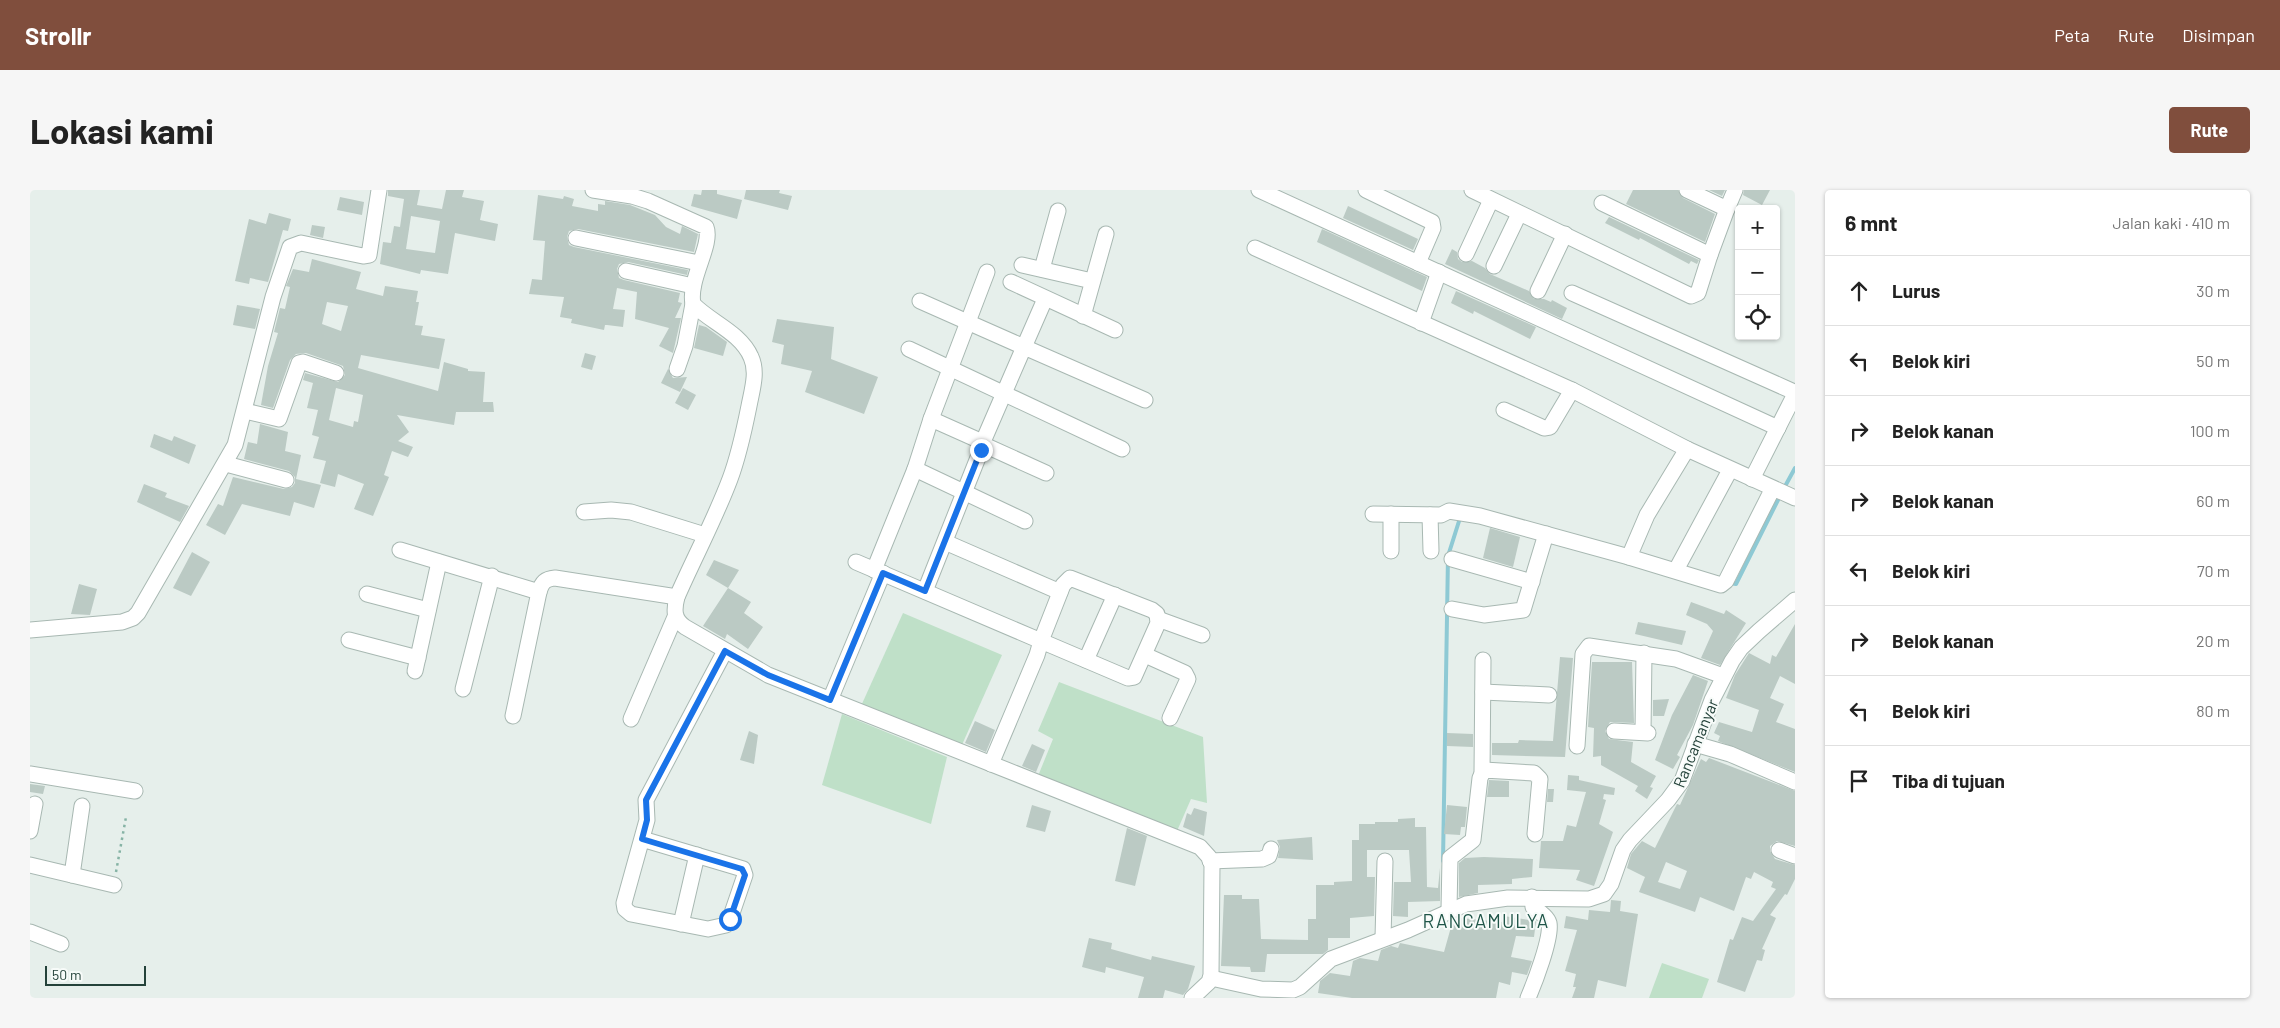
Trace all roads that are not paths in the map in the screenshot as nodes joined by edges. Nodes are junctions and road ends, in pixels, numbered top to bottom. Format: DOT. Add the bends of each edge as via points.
graph roads {
  1 [pos="379,190"];
  2 [pos="593,190"];
  3 [pos="1259,190"];
  4 [pos="1366,190"];
  5 [pos="1472,190"];
  6 [pos="1688,190"];
  7 [pos="1735,190"];
  8 [pos="1491,200"];
  9 [pos="1602,203"];
  10 [pos="1727,209"];
  11 [pos="1058,211"];
  12 [pos="1519,214"];
  13 [pos="1106,234"];
  14 [pos="1565,234"];
  15 [pos="576,238"];
  16 [pos="1255,248"];
  17 [pos="1466,254"];
  18 [pos="1710,255"];
  19 [pos="1418,262"];
  20 [pos="699,263"];
  21 [pos="1022,265"];
  22 [pos="1494,266"];
  23 [pos="1042,269"];
  24 [pos="626,271"];
  25 [pos="987,272"];
  26 [pos="1439,272"];
  27 [pos="1011,282"];
  28 [pos="1092,282"];
  29 [pos="693,286"];
  30 [pos="1538,291"];
  31 [pos="1572,293"];
  32 [pos="1045,299"];
  33 [pos="920,301"];
  34 [pos="693,304"];
  35 [pos="1083,316"];
  36 [pos="968,323"];
  37 [pos="1421,323"];
  38 [pos="1115,330"];
  39 [pos="1024,347"];
  40 [pos="909,349"];
  41 [pos="677,369"];
  42 [pos="950,369"];
  43 [pos="336,373"];
  44 [pos="1572,390"];
  45 [pos="1002,394"];
  46 [pos="1145,400"];
  47 [pos="1504,410"];
  48 [pos="244,411"];
  49 [pos="931,419"];
  50 [pos="1778,428"];
  51 [pos="982,444"];
  52 [pos="1122,449"];
  53 [pos="1687,449"];
  54 [pos="226,464"];
  55 [pos="915,469"];
  56 [pos="1730,470"];
  57 [pos="1046,473"];
  58 [pos="1752,479"];
  59 [pos="286,480"];
  60 [pos="966,493"];
  61 [pos="1785,494"];
  62 [pos="584,512"];
  63 [pos="1373,514"];
  64 [pos="1391,514"];
  65 [pos="1430,515"];
  66 [pos="1025,521"];
  67 [pos="1546,534"];
  68 [pos="705,535"];
  69 [pos="945,542"];
  70 [pos="400,550"];
  71 [pos="1391,551"];
  72 [pos="1431,551"];
  73 [pos="1629,557"];
  74 [pos="1452,559"];
  75 [pos="439,562"];
  76 [pos="856,562"];
  77 [pos="1676,570"];
  78 [pos="878,571"];
  79 [pos="492,576"];
  80 [pos="1532,582"];
  81 [pos="925,591"];
  82 [pos="539,592"];
  83 [pos="1060,592"];
  84 [pos="367,594"];
  85 [pos="1115,595"];
  86 [pos="677,597"];
  87 [pos="1793,606"];
  88 [pos="1452,609"];
  89 [pos="428,610"];
  90 [pos="675,617"];
  91 [pos="1158,619"];
  92 [pos="30,630"];
  93 [pos="1202,635"];
  94 [pos="349,640"];
  95 [pos="1041,641"];
  96 [pos="725,651"];
  97 [pos="1644,653"];
  98 [pos="1145,655"];
  99 [pos="1086,660"];
  100 [pos="1483,660"];
  101 [pos="1723,676"];
  102 [pos="463,689"];
  103 [pos="1483,692"];
  104 [pos="1549,695"];
  105 [pos="830,700"];
  106 [pos="514,716"];
  107 [pos="1170,718"];
  108 [pos="631,719"];
  109 [pos="1614,731"];
  110 [pos="1695,744"];
  111 [pos="1577,746"];
  112 [pos="991,764"];
  113 [pos="1482,773"];
  114 [pos="30,774"];
  115 [pos="1795,782"];
  116 [pos="135,791"];
  117 [pos="35,804"];
  118 [pos="82,806"];
  119 [pos="30,831"];
  120 [pos="1535,834"];
  121 [pos="642,839"];
  122 [pos="1271,849"];
  123 [pos="1780,850"];
  124 [pos="697,855"];
  125 [pos="1795,856"];
  126 [pos="1210,861"];
  127 [pos="1385,861"];
  128 [pos="30,865"];
  129 [pos="72,875"];
  130 [pos="114,884"];
  131 [pos="1532,897"];
  132 [pos="1449,910"];
  133 [pos="680,924"];
  134 [pos="30,932"];
  135 [pos="1382,938"];
  136 [pos="61,944"];
  137 [pos="1211,978"];
  138 [pos="1192,998"];
  139 [pos="1528,998"];
  1 -- 48 [label="street" via="369,255 301,243 290,247 273,297"];
  2 -- 20 [label="street" via="632,196 703,224 708,232"];
  3 -- 19 [label="street"];
  4 -- 19 [label="street" via="1432,222 1433,228"];
  5 -- 8 [label="street"];
  6 -- 10 [label="street"];
  7 -- 10 [label="street"];
  8 -- 12 [label="street"];
  8 -- 17 [label="street"];
  9 -- 18 [label="street"];
  10 -- 18 [label="street"];
  11 -- 23 [label="street"];
  12 -- 14 [label="street"];
  12 -- 22 [label="street"];
  13 -- 28 [label="street"];
  14 -- 18 [label="street" via="1691,296 1698,293"];
  14 -- 30 [label="street"];
  15 -- 20 [label="street"];
  16 -- 37 [label="street"];
  19 -- 26 [label="street"];
  20 -- 29 [label="street"];
  21 -- 23 [label="street"];
  23 -- 28 [label="street"];
  24 -- 29 [label="street"];
  25 -- 36 [label="street"];
  26 -- 37 [label="street"];
  26 -- 50 [label="street"];
  27 -- 32 [label="street"];
  28 -- 35 [label="street"];
  29 -- 34 [label="street"];
  31 -- 50 [label="street" via="1792,391 1793,398"];
  32 -- 35 [label="street"];
  32 -- 39 [label="street"];
  33 -- 36 [label="street"];
  34 -- 41 [label="street"];
  34 -- 68 [label="street" via="721,324 745,348 754,366 741,444 730,480"];
  35 -- 38 [label="street"];
  36 -- 39 [label="street"];
  36 -- 42 [label="street"];
  37 -- 44 [label="street"];
  39 -- 45 [label="street"];
  39 -- 46 [label="street"];
  40 -- 42 [label="street"];
  42 -- 45 [label="street"];
  42 -- 49 [label="street"];
  43 -- 48 [label="street" via="299,363 279,419"];
  44 -- 47 [label="street" via="1550,427 1544,428"];
  44 -- 53 [label="street"];
  45 -- 51 [label="street"];
  45 -- 52 [label="street"];
  48 -- 54 [label="street" via="240,432"];
  49 -- 51 [label="street"];
  49 -- 55 [label="street"];
  50 -- 58 [label="street"];
  51 -- 57 [label="street"];
  51 -- 60 [label="street"];
  53 -- 56 [label="street"];
  53 -- 73 [label="street" via="1647,515"];
  54 -- 59 [label="street"];
  54 -- 92 [label="street" via="134,618 98,625"];
  55 -- 60 [label="street"];
  55 -- 78 [label="street"];
  56 -- 58 [label="street"];
  56 -- 77 [label="street"];
  58 -- 61 [label="street"];
  60 -- 66 [label="street"];
  60 -- 69 [label="street"];
  61 -- 77 [label="street" via="1726,582 1719,585"];
  62 -- 68 [label="street" via="631,512"];
  63 -- 64 [label="street"];
  64 -- 65 [label="street"];
  64 -- 71 [label="street"];
  65 -- 67 [label="street" via="1449,511 1464,513"];
  65 -- 72 [label="street"];
  67 -- 73 [label="street"];
  67 -- 80 [label="street"];
  68 -- 86 [label="street"];
  69 -- 81 [label="street"];
  69 -- 83 [label="street"];
  70 -- 75 [label="street"];
  73 -- 77 [label="street"];
  74 -- 80 [label="street"];
  75 -- 79 [label="street"];
  75 -- 89 [label="street"];
  76 -- 78 [label="street"];
  78 -- 81 [label="street"];
  78 -- 105 [label="street"];
  79 -- 82 [label="street"];
  79 -- 102 [label="street"];
  80 -- 88 [label="street" via="1523,610 1484,615"];
  81 -- 95 [label="street"];
  82 -- 86 [label="street" via="541,584 555,578"];
  82 -- 106 [label="street"];
  83 -- 85 [label="street" via="1066,580 1074,578"];
  83 -- 95 [label="street"];
  84 -- 89 [label="street"];
  85 -- 91 [label="street" via="1152,610"];
  85 -- 99 [label="street"];
  86 -- 90 [label="street"];
  87 -- 101 [label="street, Rancamanyar" via="1741,648"];
  89 -- 94 [label="street" via="416,664"];
  90 -- 96 [label="street"];
  90 -- 108 [label="street"];
  91 -- 93 [label="street"];
  91 -- 98 [label="street"];
  95 -- 99 [label="street"];
  95 -- 112 [label="street"];
  96 -- 105 [label="street" via="768,675"];
  96 -- 121 [label="street" via="646,800 647,820"];
  97 -- 101 [label="street" via="1676,659"];
  97 -- 109 [label="street" via="1645,732"];
  97 -- 111 [label="street" via="1598,646 1585,648"];
  98 -- 99 [label="street" via="1134,677 1128,678"];
  98 -- 107 [label="street" via="1185,673 1188,679"];
  100 -- 103 [label="street"];
  101 -- 110 [label="street, Rancamanyar"];
  103 -- 104 [label="street"];
  103 -- 113 [label="street"];
  105 -- 112 [label="street"];
  110 -- 115 [label="street" via="1730,754"];
  110 -- 131 [label="street, Rancamanyar" via="1675,792 1623,850 1604,894 1589,899"];
  112 -- 126 [label="street" via="1200,847"];
  113 -- 120 [label="street" via="1484,770 1534,772 1538,776"];
  113 -- 132 [label="street" via="1475,836 1450,858"];
  114 -- 116 [label="street"];
  117 -- 119 [label="street"];
  118 -- 129 [label="street"];
  121 -- 124 [label="street"];
  121 -- 133 [label="street" via="625,909 631,914"];
  122 -- 126 [label="street" via="1269,856 1262,859"];
  123 -- 125 [label="street"];
  124 -- 133 [label="street"];
  124 -- 133 [label="street" via="736,866 745,875 726,924 708,929"];
  126 -- 137 [label="street"];
  127 -- 135 [label="street"];
  128 -- 129 [label="street"];
  129 -- 130 [label="street"];
  131 -- 132 [label="street, Rancamanyar" via="1471,902"];
  131 -- 139 [label="street" via="1533,907 1547,919 1549,928"];
  132 -- 135 [label="street, Rancamanyar" via="1408,930"];
  134 -- 136 [label="street"];
  135 -- 137 [label="street, Rancamanyar" via="1331,959 1293,990 1262,989"];
  137 -- 138 [label="street"];
}
